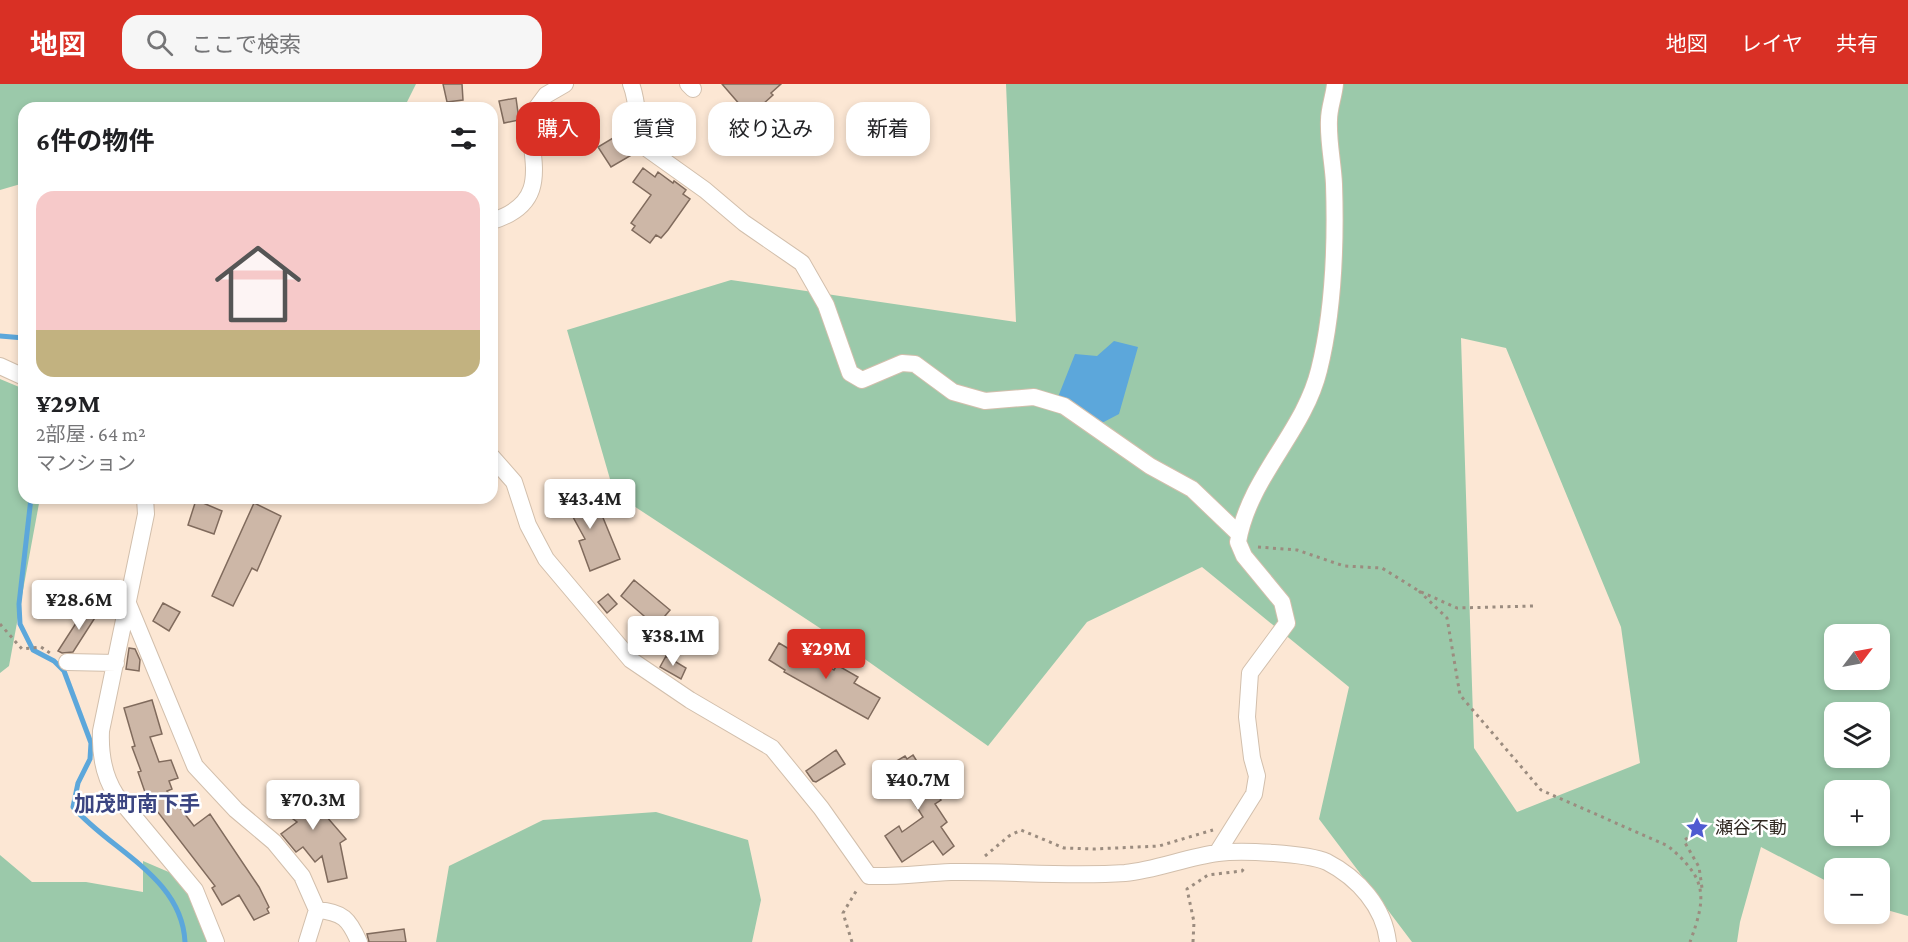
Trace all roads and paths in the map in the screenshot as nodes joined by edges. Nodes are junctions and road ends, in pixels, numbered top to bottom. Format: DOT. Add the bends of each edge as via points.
graph roads {
  1 [pos="565,84"];
  2 [pos="631,84"];
  3 [pos="1335,84"];
  4 [pos="498,219"];
  5 [pos="0,366"];
  6 [pos="18,374"];
  7 [pos="498,463"];
  8 [pos="145,504"];
  9 [pos="1239,534"];
  10 [pos="1419,591"];
  11 [pos="127,601"];
  12 [pos="1533,606"];
  13 [pos="0,624"];
  14 [pos="67,662"];
  15 [pos="116,663"];
  16 [pos="1232,826"];
  17 [pos="1693,833"];
  18 [pos="1257,852"];
  19 [pos="1217,853"];
  20 [pos="964,872"];
  21 [pos="869,876"];
  22 [pos="1702,889"];
  23 [pos="317,910"];
  24 [pos="216,942"];
  25 [pos="307,942"];
  26 [pos="359,942"];
  27 [pos="852,942"];
  28 [pos="1192,942"];
  29 [pos="1388,942"];
  30 [pos="1690,942"];
  1 -- 4 [label="street" via="546,95 529,118 536,174 529,197"];
  2 -- 9 [label="street" via="638,100 636,123 642,145 802,263 826,304 850,373 862,380 902,363 915,364 953,392 985,401 1034,397 1064,406 1150,466 1192,489"];
  3 -- 9 [label="street" via="1328,147 1334,182 1332,296 1319,369 1311,399 1248,506"];
  5 -- 6 [label="street"];
  7 -- 21 [label="street" via="514,482 528,525 546,559 631,660 772,748"];
  8 -- 11 [label="street"];
  9 -- 10 [label="path" via="1257,547 1297,550 1344,566 1382,568"];
  9 -- 16 [label="street" via="1244,555 1282,602 1287,623 1250,673 1246,717 1257,776 1254,794"];
  10 -- 12 [label="path" via="1457,608"];
  10 -- 22 [label="path" via="1446,618 1460,695 1541,790 1668,846 1686,861"];
  11 -- 15 [label="street"];
  11 -- 23 [label="street" via="195,766 236,810 274,842 302,876"];
  13 -- 14 [label="path" via="17,646 41,647"];
  14 -- 15 [label="street"];
  15 -- 24 [label="street" via="101,731 102,764 108,782 195,890"];
  16 -- 19 [label="street"];
  16 -- 20 [label="path" via="1159,846 1094,849 1064,848 1021,830"];
  17 -- 22 [label="path" via="1684,841 1700,867"];
  18 -- 19 [label="street"];
  18 -- 28 [label="path" via="1242,871 1208,875 1188,888 1194,922"];
  18 -- 29 [label="street" via="1325,861 1347,875 1373,901 1384,919"];
  19 -- 20 [label="street" via="1127,873"];
  20 -- 21 [label="street"];
  21 -- 27 [label="path" via="852,894 843,913"];
  22 -- 30 [label="path" via="1701,912"];
  23 -- 25 [label="street"];
  23 -- 26 [label="street" via="333,911 350,921"];
}
